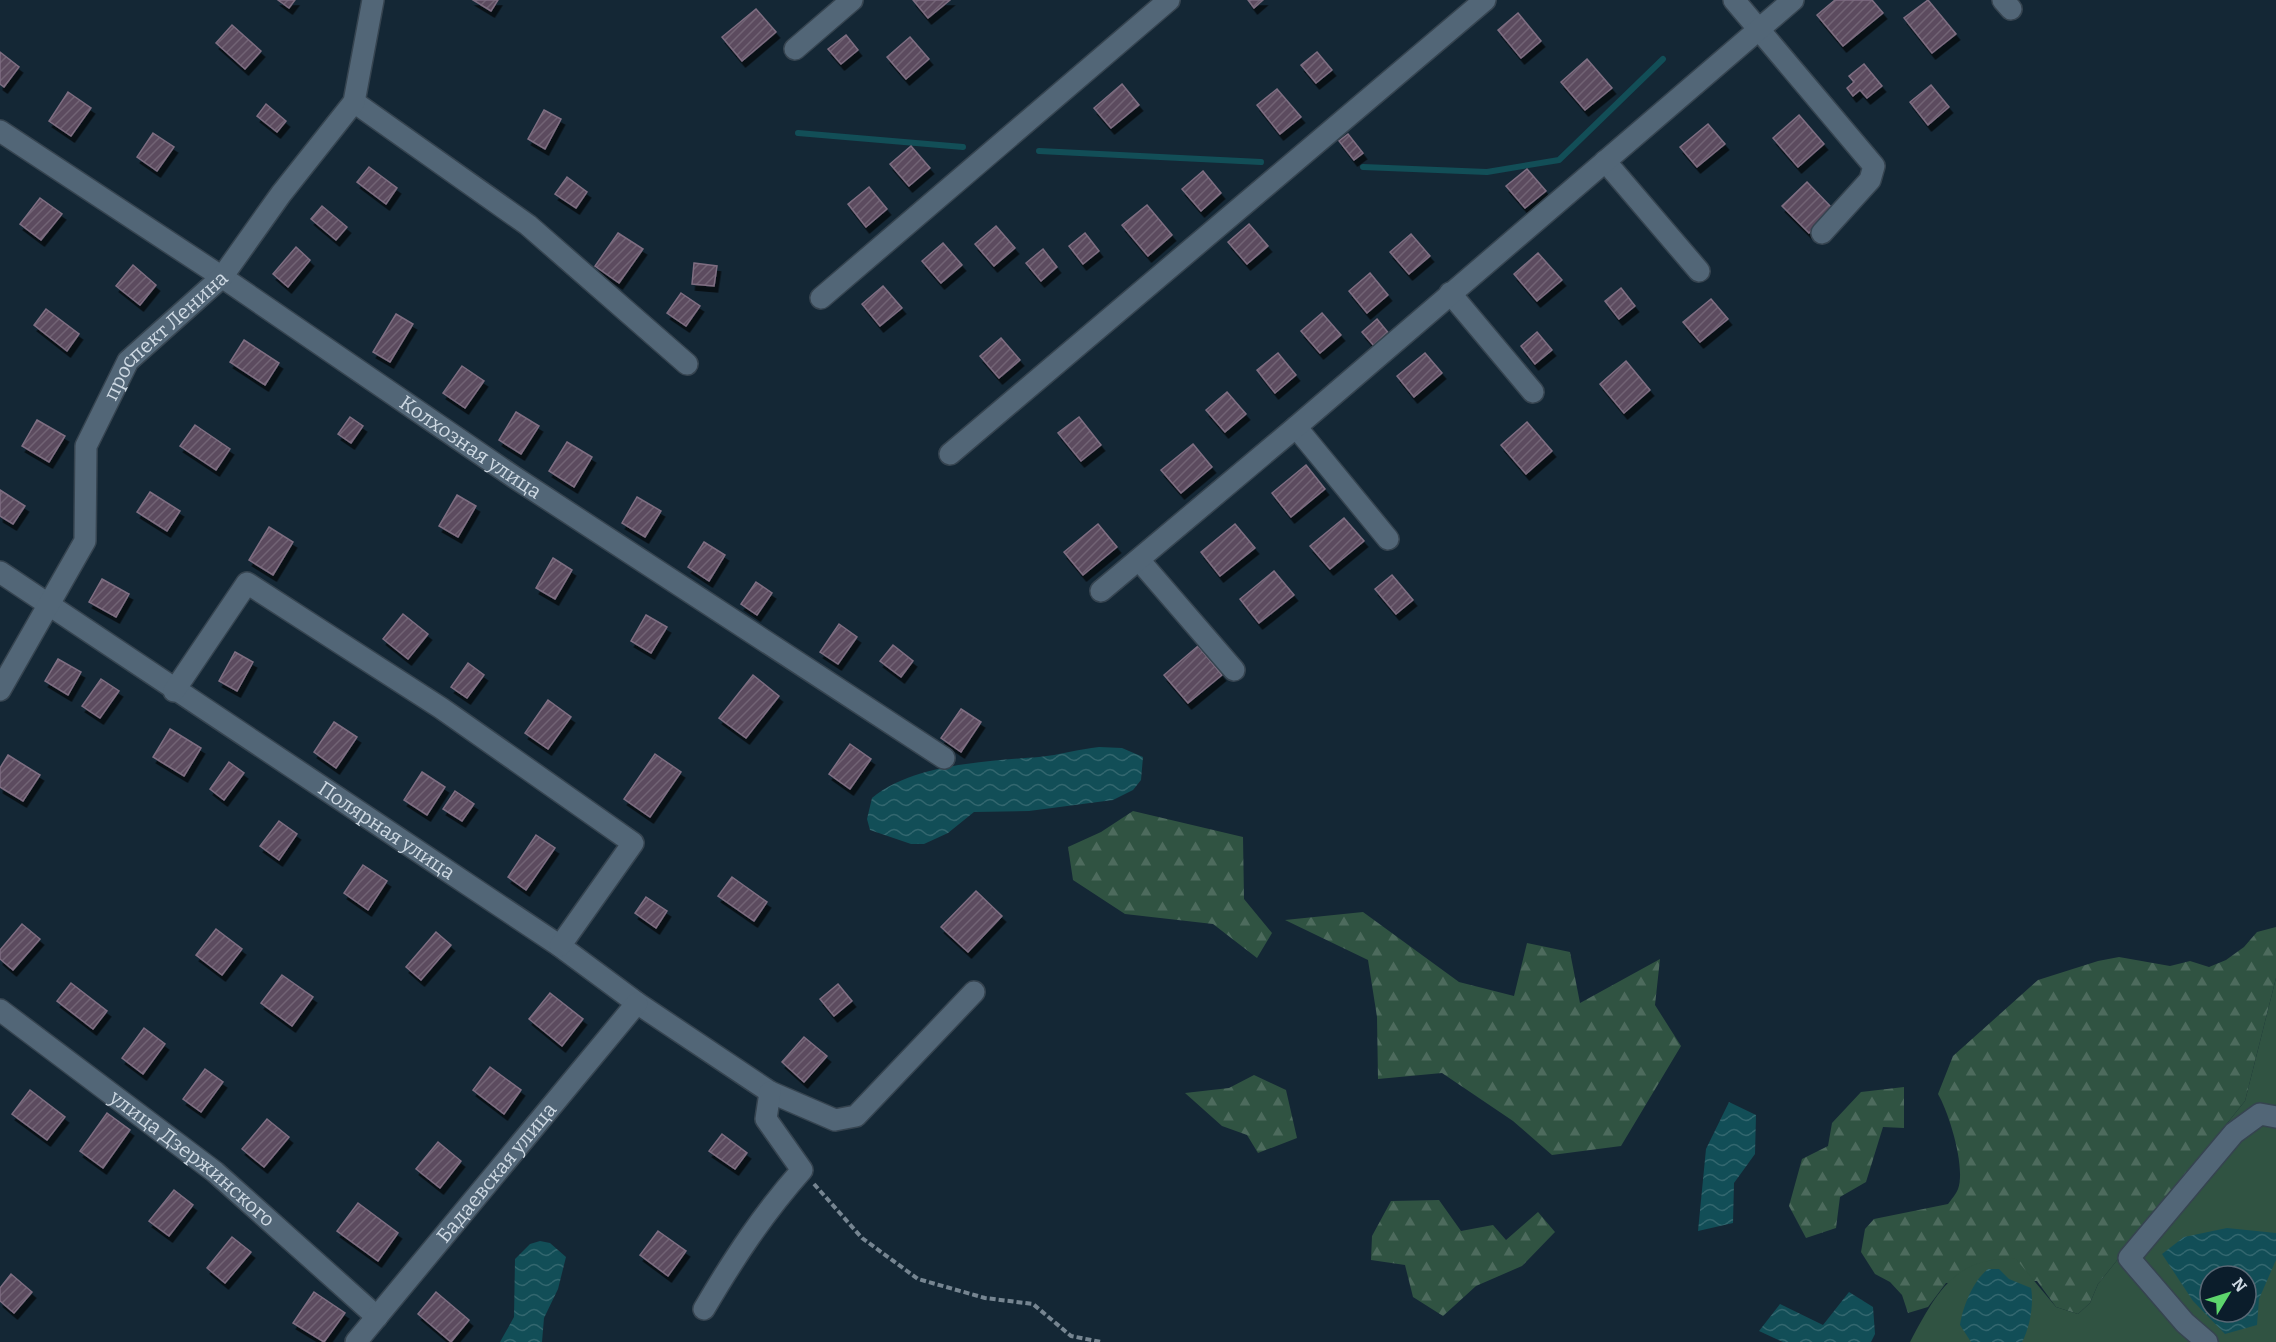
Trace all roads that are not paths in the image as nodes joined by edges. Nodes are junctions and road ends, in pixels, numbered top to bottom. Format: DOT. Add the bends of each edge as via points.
graph roads {
  1 [pos="373,0"];
  2 [pos="852,0"];
  3 [pos="1169,0"];
  4 [pos="1485,0"];
  5 [pos="1734,0"];
  6 [pos="1793,0"];
  7 [pos="1759,29"];
  8 [pos="795,49"];
  9 [pos="354,102"];
  10 [pos="0,131"];
  11 [pos="1605,161"];
  12 [pos="1822,233"];
  13 [pos="1699,271"];
  14 [pos="222,277"];
  15 [pos="1450,293"];
  16 [pos="820,298"];
  17 [pos="687,364"];
  18 [pos="1533,392"];
  19 [pos="1296,427"];
  20 [pos="950,454"];
  21 [pos="1388,539"];
  22 [pos="1139,560"];
  23 [pos="0,572"];
  24 [pos="1101,591"];
  25 [pos="50,606"];
  26 [pos="1234,670"];
  27 [pos="0,690"];
  28 [pos="174,691"];
  29 [pos="944,758"];
  30 [pos="560,946"];
  31 [pos="974,992"];
  32 [pos="637,1003"];
  33 [pos="0,1010"];
  34 [pos="770,1092"];
  35 [pos="2276,1117"];
  36 [pos="704,1309"];
  37 [pos="377,1317"];
  38 [pos="356,1342"];
  39 [pos="2207,1342"];
  1 -- 9 [label="street, проспект Ленина"];
  2 -- 8 [label="street"];
  3 -- 16 [label="street"];
  4 -- 20 [label="street"];
  5 -- 7 [label="street"];
  6 -- 7 [label="street"];
  7 -- 11 [label="street"];
  7 -- 12 [label="street" via="1874,166 1870,180"];
  9 -- 14 [label="street, проспект Ленина"];
  9 -- 17 [label="street" via="528,225"];
  10 -- 14 [label="street, Колхозная улица"];
  11 -- 13 [label="street"];
  11 -- 15 [label="street"];
  14 -- 25 [label="street, проспект Ленина" via="128,362 86,446 85,541"];
  14 -- 29 [label="street, Колхозная улица" via="514,477"];
  15 -- 18 [label="street"];
  15 -- 19 [label="street"];
  19 -- 21 [label="street"];
  19 -- 22 [label="street"];
  22 -- 24 [label="street"];
  22 -- 26 [label="street"];
  23 -- 25 [label="street, Полярная улица"];
  25 -- 27 [label="street, проспект Ленина"];
  25 -- 28 [label="street, Полярная улица"];
  28 -- 30 [label="street, Полярная улица"];
  28 -- 30 [label="street" via="247,583 441,708 633,843"];
  30 -- 32 [label="street, Полярная улица"];
  31 -- 34 [label="street, Полярная улица" via="856,1116 835,1120"];
  32 -- 34 [label="street, Полярная улица"];
  32 -- 37 [label="street, Бадаевская улица"];
  33 -- 37 [label="street, улица Дзержинского" via="215,1173"];
  34 -- 36 [label="street" via="766,1119 802,1170 767,1209"];
  35 -- 39 [label="street" via="2260,1114 2234,1133 2128,1258 2185,1323"];
  37 -- 38 [label="street, Бадаевская улица"];
}
